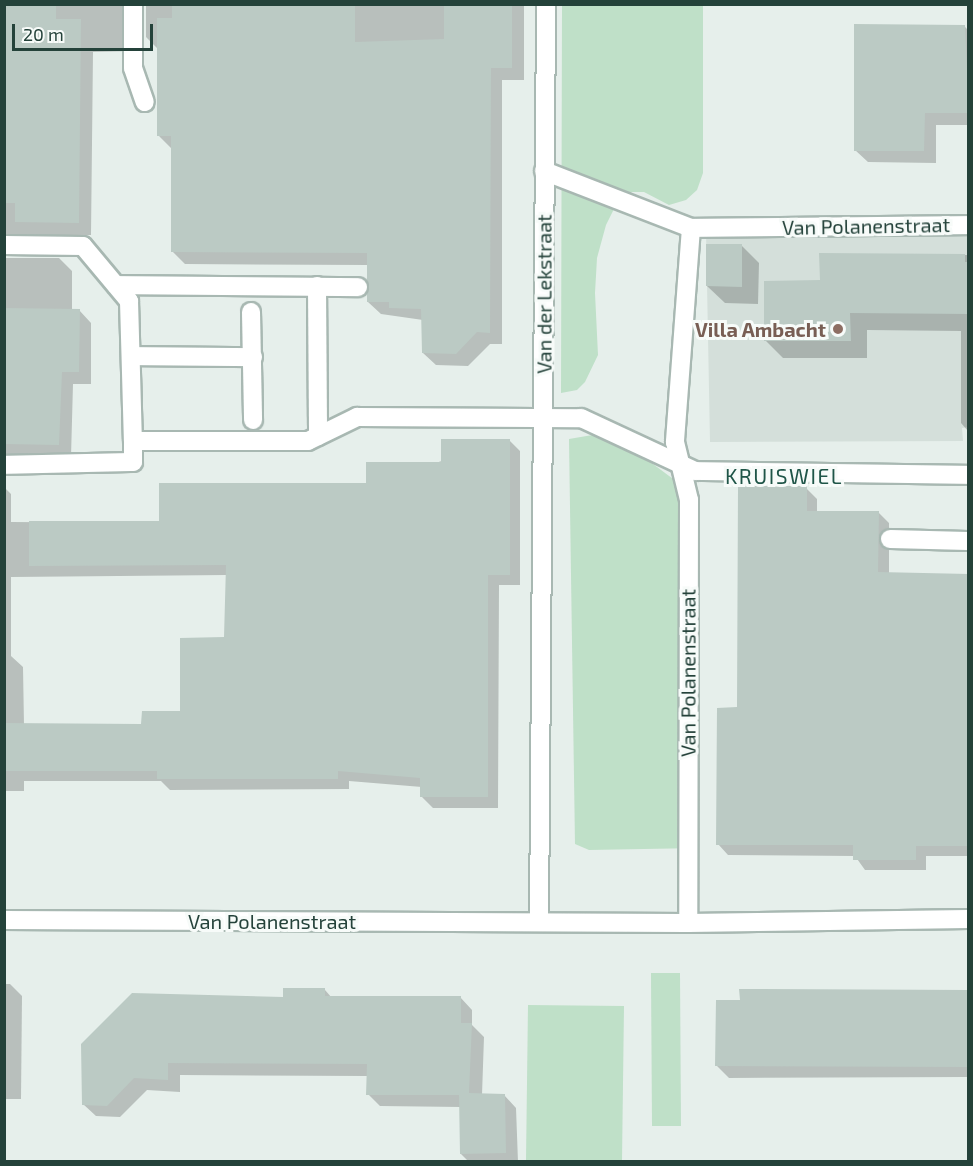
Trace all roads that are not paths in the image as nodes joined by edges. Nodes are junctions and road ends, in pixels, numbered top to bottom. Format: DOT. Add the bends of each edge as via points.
graph roads {
  1 [pos="133,4"];
  2 [pos="546,4"];
  3 [pos="145,102"];
  4 [pos="544,171"];
  5 [pos="969,225"];
  6 [pos="691,228"];
  7 [pos="4,245"];
  8 [pos="116,285"];
  9 [pos="317,286"];
  10 [pos="358,287"];
  11 [pos="251,312"];
  12 [pos="131,356"];
  13 [pos="253,357"];
  14 [pos="544,418"];
  15 [pos="253,420"];
  16 [pos="318,436"];
  17 [pos="133,441"];
  18 [pos="678,461"];
  19 [pos="4,465"];
  20 [pos="969,475"];
  21 [pos="890,540"];
  22 [pos="969,542"];
  23 [pos="969,919"];
  24 [pos="4,920"];
  25 [pos="539,922"];
  26 [pos="688,923"];
  1 -- 3 [label="street" via="133,68"];
  2 -- 4 [label="street, Van der Lekstraat"];
  4 -- 6 [label="street"];
  4 -- 14 [label="street, Van der Lekstraat"];
  5 -- 6 [label="street, Van Polanenstraat"];
  6 -- 18 [label="street" via="676,412"];
  7 -- 8 [label="street" via="83,246"];
  8 -- 9 [label="street"];
  8 -- 12 [label="street" via="129,301"];
  9 -- 10 [label="street"];
  9 -- 16 [label="street"];
  11 -- 13 [label="street"];
  12 -- 13 [label="street"];
  12 -- 17 [label="street"];
  13 -- 15 [label="street"];
  14 -- 16 [label="street" via="357,417"];
  14 -- 18 [label="street" via="581,418"];
  14 -- 25 [label="street"];
  16 -- 17 [label="street" via="309,441"];
  17 -- 19 [label="street" via="133,462"];
  18 -- 20 [label="street" via="695,471"];
  18 -- 26 [label="street, Van Polanenstraat" via="689,500"];
  21 -- 22 [label="street"];
  23 -- 26 [label="street, Van Polanenstraat"];
  24 -- 25 [label="street, Van Polanenstraat"];
  25 -- 26 [label="street, Van Polanenstraat"];
}
